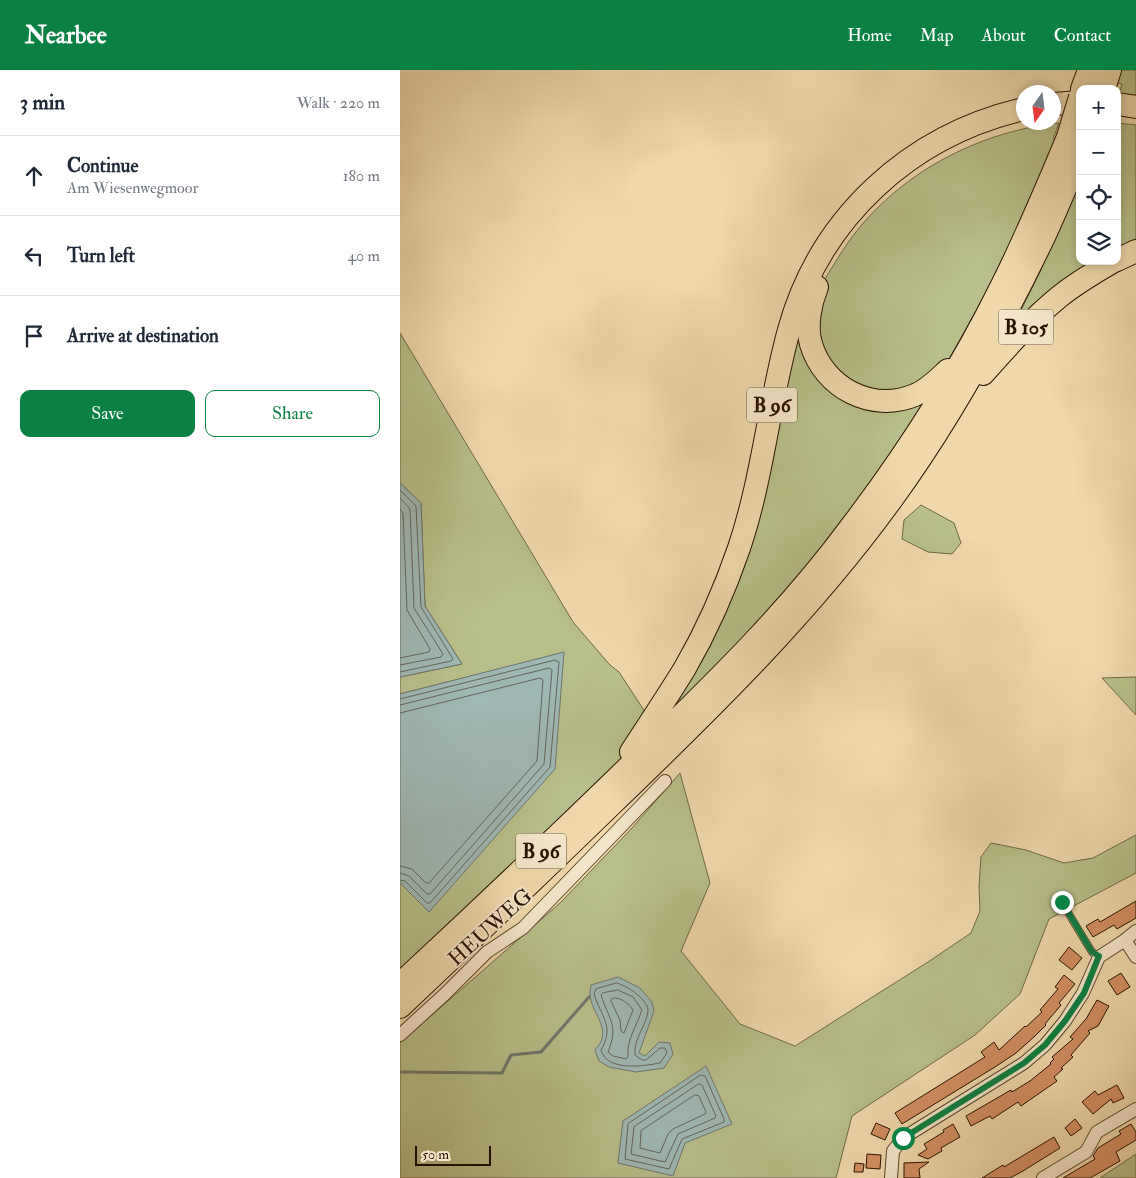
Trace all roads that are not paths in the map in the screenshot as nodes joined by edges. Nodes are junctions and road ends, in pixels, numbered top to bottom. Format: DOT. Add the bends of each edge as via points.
graph roads {
  1 [pos="1076,94"];
  2 [pos="1061,101"];
  3 [pos="1121,105"];
  4 [pos="1136,107"];
  5 [pos="1016,111"];
  6 [pos="1076,116"];
  7 [pos="1061,117"];
  8 [pos="1121,117"];
  9 [pos="1136,119"];
  10 [pos="1016,126"];
  11 [pos="1079,130"];
  12 [pos="1074,146"];
  13 [pos="1136,251"];
  14 [pos="1121,258"];
  15 [pos="1108,265"];
  16 [pos="964,356"];
  17 [pos="952,408"];
  18 [pos="665,781"];
  19 [pos="611,784"];
  20 [pos="1062,902"];
  21 [pos="1136,931"];
  22 [pos="1126,940"];
  23 [pos="1099,956"];
  24 [pos="1136,957"];
  25 [pos="410,982"];
  26 [pos="400,1007"];
  27 [pos="400,1035"];
  28 [pos="1136,1109"];
  29 [pos="891,1178"];
  30 [pos="1043,1178"];
  1 -- 2 [label="highway, B 96"];
  3 -- 4 [label="highway"];
  5 -- 19 [label="highway, B 96" via="951,134 900,166 840,224 823,252 807,281 789,328 752,503 721,595 685,668"];
  6 -- 7 [label="highway"];
  8 -- 9 [label="highway"];
  10 -- 16 [label="highway, B 96" via="952,149 921,167 870,210 823,273 813,298 809,323 816,357 836,383 852,393 884,401 915,395 930,387"];
  11 -- 12 [label="highway, B 96, bridge"];
  12 -- 16 [label="highway, B 96"];
  12 -- 17 [label="highway, B 96" via="1044,238 980,362"];
  13 -- 14 [label="highway, B 105"];
  15 -- 17 [label="highway, B 105" via="1075,285 1039,315"];
  16 -- 19 [label="highway, B 96" via="879,490 811,577 729,667"];
  17 -- 25 [label="highway, B 96" via="893,498 783,633 700,720"];
  18 -- 27 [label="street, HEUWEG" via="523,928 487,952"];
  19 -- 25 [label="highway, B 96"];
  20 -- 23 [label="lane" via="1092,952"];
  21 -- 22 [label="street"];
  22 -- 23 [label="street"];
  22 -- 24 [label="street"];
  23 -- 29 [label="street" via="1084,993 1045,1045 1024,1063 903,1138 893,1151"];
  25 -- 26 [label="highway, B 96"];
  28 -- 30 [label="street" via="1097,1132 1086,1152"];
}
